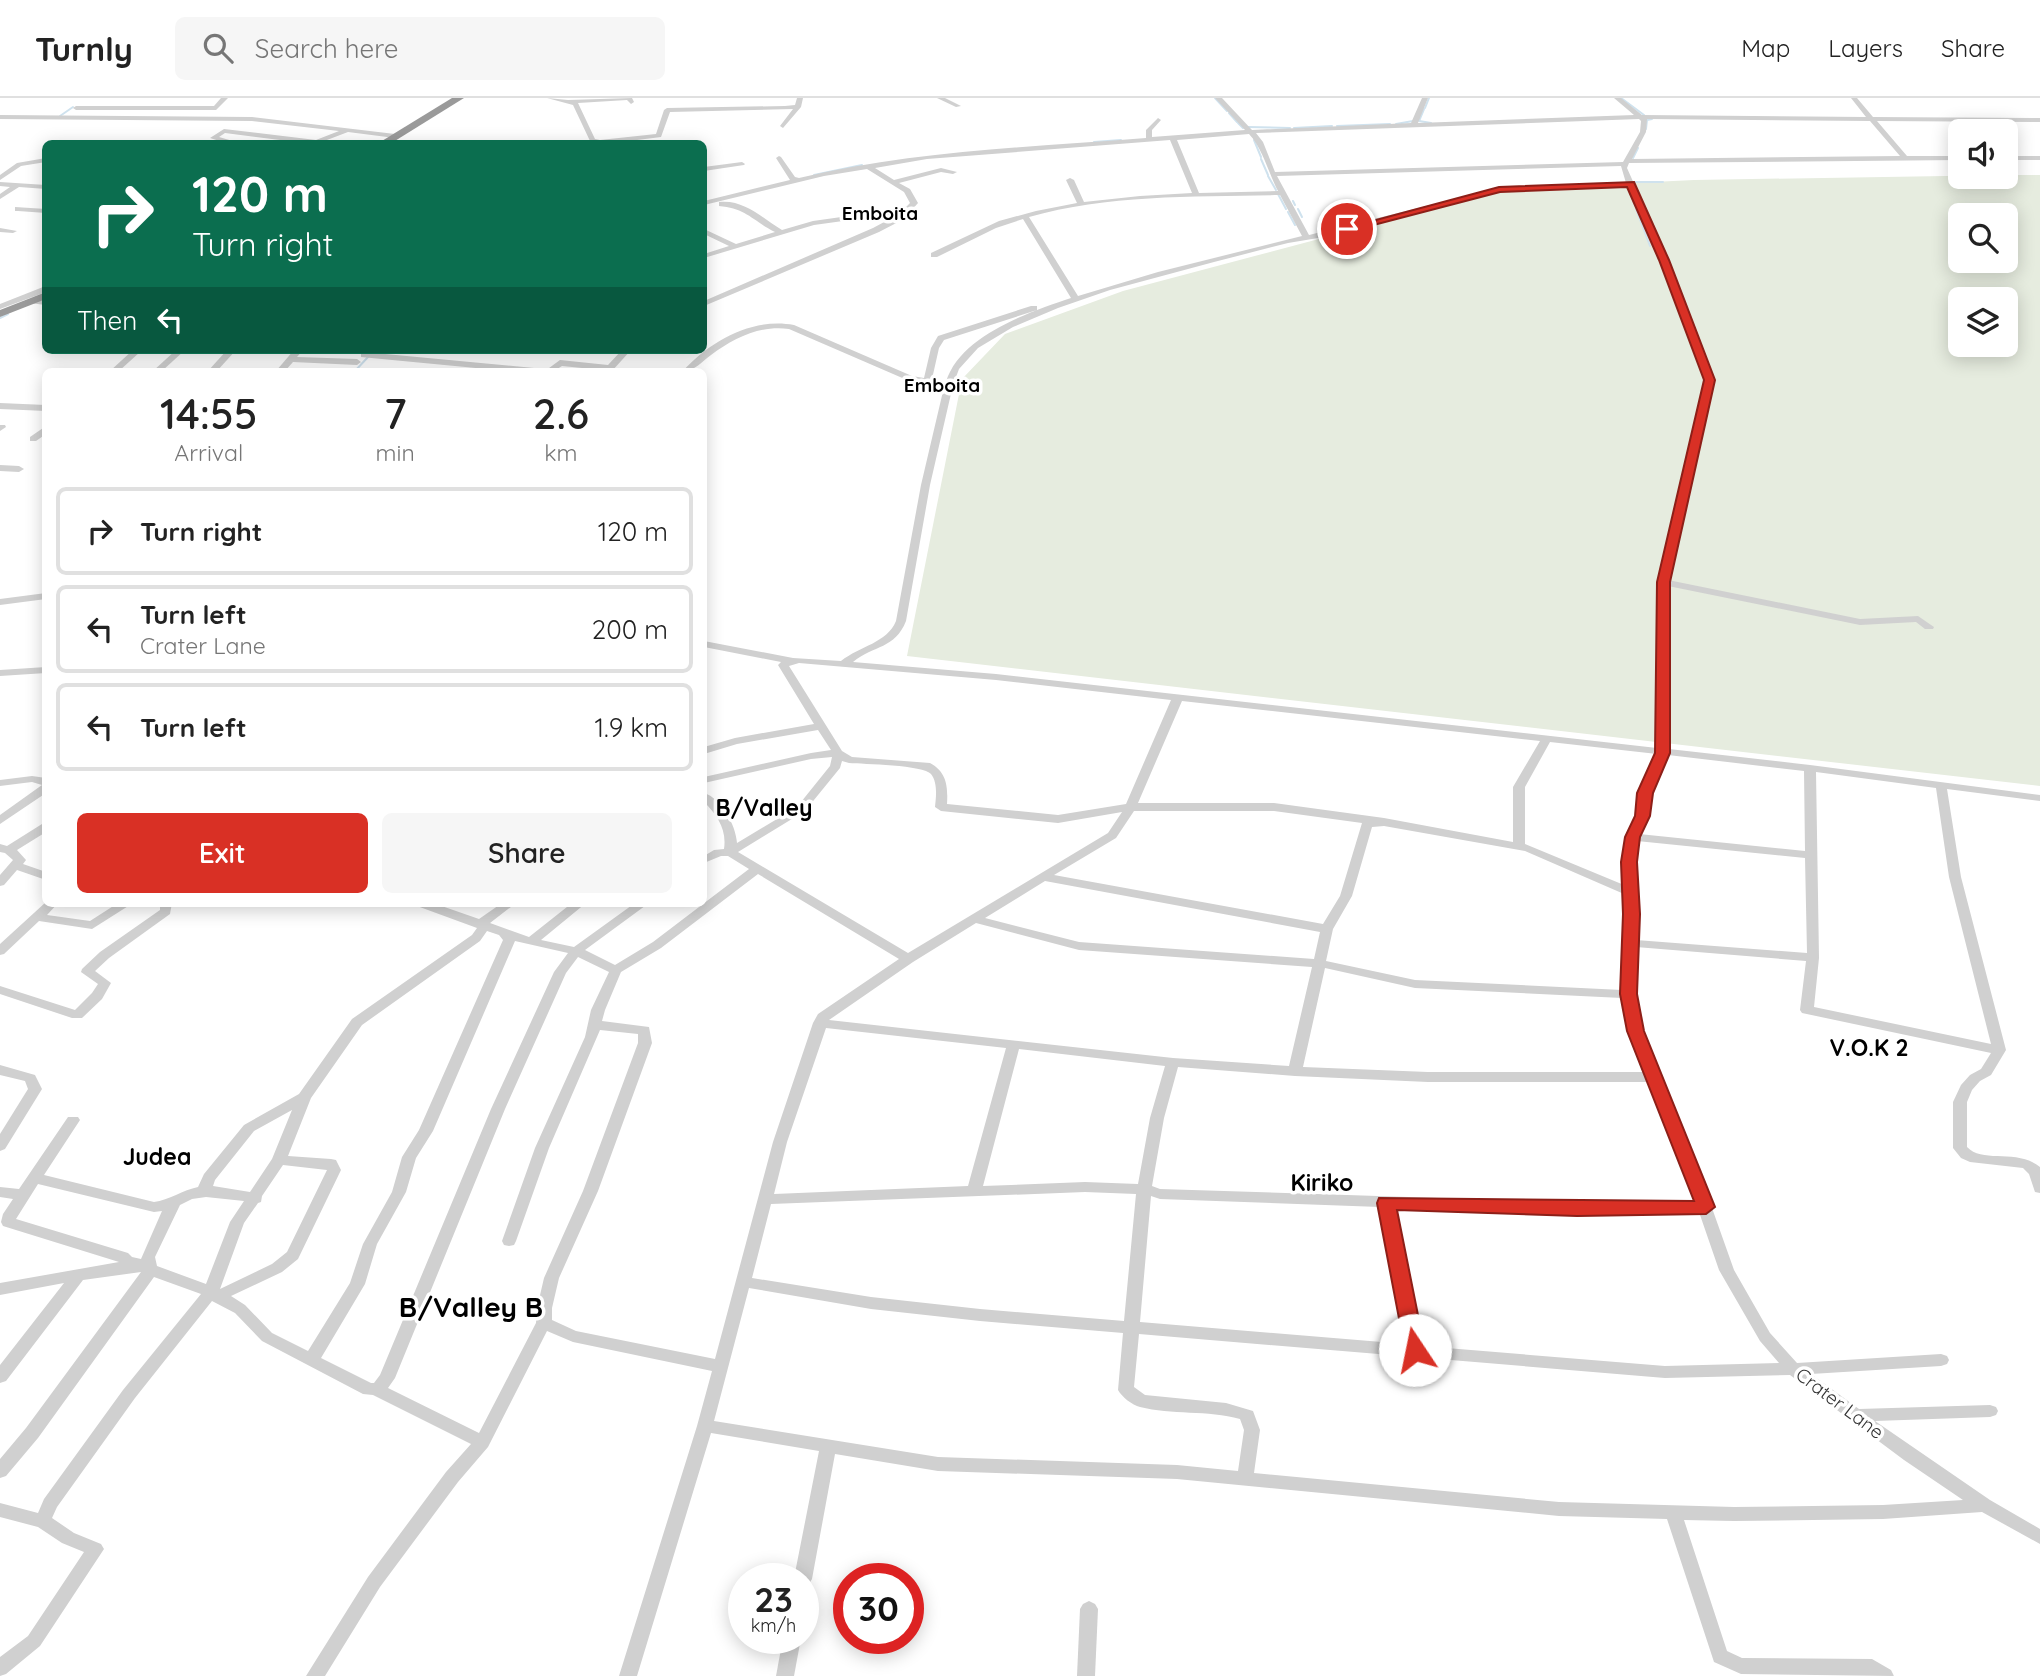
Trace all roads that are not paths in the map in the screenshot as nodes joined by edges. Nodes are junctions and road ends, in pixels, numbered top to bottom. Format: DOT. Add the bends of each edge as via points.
graph roads {
  1 [pos="88,98"];
  2 [pos="225,98"];
  3 [pos="459,98"];
  4 [pos="550,98"];
  5 [pos="800,98"];
  6 [pos="940,98"];
  7 [pos="1218,98"];
  8 [pos="1425,98"];
  9 [pos="1617,98"];
  10 [pos="1854,98"];
  11 [pos="114,101"];
  12 [pos="571,101"];
  13 [pos="631,102"];
  14 [pos="958,106"];
  15 [pos="798,107"];
  16 [pos="76,108"];
  17 [pos="143,108"];
  18 [pos="216,108"];
  19 [pos="67,116"];
  20 [pos="1642,117"];
  21 [pos="1868,117"];
  22 [pos="2,118"];
  23 [pos="207,118"];
  24 [pos="1158,120"];
  25 [pos="2040,120"];
  26 [pos="291,123"];
  27 [pos="1415,124"];
  28 [pos="783,126"];
  29 [pos="348,130"];
  30 [pos="1249,132"];
  31 [pos="264,136"];
  32 [pos="395,136"];
  33 [pos="1173,138"];
  34 [pos="222,140"];
  35 [pos="303,140"];
  36 [pos="326,140"];
  37 [pos="388,140"];
  38 [pos="592,140"];
  39 [pos="625,140"];
  40 [pos="1149,140"];
  41 [pos="1905,158"];
  42 [pos="1948,158"];
  43 [pos="2018,158"];
  44 [pos="2040,158"];
  45 [pos="779,159"];
  46 [pos="42,161"];
  47 [pos="1626,163"];
  48 [pos="742,164"];
  49 [pos="867,166"];
  50 [pos="707,169"];
  51 [pos="953,172"];
  52 [pos="1272,174"];
  53 [pos="0,178"];
  54 [pos="798,180"];
  55 [pos="1070,180"];
  56 [pos="894,182"];
  57 [pos="0,184"];
  58 [pos="1631,184"];
  59 [pos="16,186"];
  60 [pos="42,187"];
  61 [pos="1282,192"];
  62 [pos="1196,195"];
  63 [pos="0,197"];
  64 [pos="707,204"];
  65 [pos="707,205"];
  66 [pos="1082,205"];
  67 [pos="18,209"];
  68 [pos="906,210"];
  69 [pos="42,211"];
  70 [pos="1025,217"];
  71 [pos="0,230"];
  72 [pos="13,231"];
  73 [pos="779,231"];
  74 [pos="707,234"];
  75 [pos="1306,237"];
  76 [pos="717,239"];
  77 [pos="707,241"];
  78 [pos="733,245"];
  79 [pos="707,255"];
  80 [pos="934,255"];
  81 [pos="42,291"];
  82 [pos="42,297"];
  83 [pos="1072,300"];
  84 [pos="32,301"];
  85 [pos="42,302"];
  86 [pos="707,303"];
  87 [pos="1,311"];
  88 [pos="134,354"];
  89 [pos="176,354"];
  90 [pos="228,354"];
  91 [pos="295,354"];
  92 [pos="622,354"];
  93 [pos="363,356"];
  94 [pos="291,359"];
  95 [pos="117,368"];
  96 [pos="160,368"];
  97 [pos="215,368"];
  98 [pos="283,368"];
  99 [pos="500,368"];
  100 [pos="554,368"];
  101 [pos="595,368"];
  102 [pos="610,368"];
  103 [pos="692,368"];
  104 [pos="927,381"];
  105 [pos="949,385"];
  106 [pos="0,406"];
  107 [pos="42,408"];
  108 [pos="42,432"];
  109 [pos="33,439"];
  110 [pos="0,468"];
  111 [pos="19,469"];
  112 [pos="1663,582"];
  113 [pos="42,597"];
  114 [pos="0,602"];
  115 [pos="1929,627"];
  116 [pos="707,645"];
  117 [pos="792,661"];
  118 [pos="845,663"];
  119 [pos="42,670"];
  120 [pos="0,673"];
  121 [pos="1177,699"];
  122 [pos="819,726"];
  123 [pos="1546,740"];
  124 [pos="707,750"];
  125 [pos="838,753"];
  126 [pos="1662,753"];
  127 [pos="1810,768"];
  128 [pos="707,779"];
  129 [pos="0,783"];
  130 [pos="1941,785"];
  131 [pos="42,786"];
  132 [pos="42,789"];
  133 [pos="2040,798"];
  134 [pos="707,803"];
  135 [pos="1130,807"];
  136 [pos="0,820"];
  137 [pos="1384,822"];
  138 [pos="42,829"];
  139 [pos="1632,837"];
  140 [pos="1519,846"];
  141 [pos="5,849"];
  142 [pos="730,852"];
  143 [pos="1811,855"];
  144 [pos="707,858"];
  145 [pos="17,866"];
  146 [pos="758,868"];
  147 [pos="42,875"];
  148 [pos="1044,877"];
  149 [pos="0,882"];
  150 [pos="1630,892"];
  151 [pos="47,907"];
  152 [pos="121,907"];
  153 [pos="166,907"];
  154 [pos="432,907"];
  155 [pos="504,907"];
  156 [pos="575,907"];
  157 [pos="637,907"];
  158 [pos="707,907"];
  159 [pos="707,907"];
  160 [pos="35,917"];
  161 [pos="976,919"];
  162 [pos="483,926"];
  163 [pos="1327,929"];
  164 [pos="505,934"];
  165 [pos="531,942"];
  166 [pos="1631,943"];
  167 [pos="0,951"];
  168 [pos="576,951"];
  169 [pos="1813,958"];
  170 [pos="908,959"];
  171 [pos="1318,963"];
  172 [pos="616,970"];
  173 [pos="0,990"];
  174 [pos="1629,994"];
  175 [pos="820,1023"];
  176 [pos="596,1025"];
  177 [pos="1013,1045"];
  178 [pos="1999,1049"];
  179 [pos="1173,1062"];
  180 [pos="0,1070"];
  181 [pos="1295,1071"];
  182 [pos="1653,1077"];
  183 [pos="304,1097"];
  184 [pos="73,1120"];
  185 [pos="0,1146"];
  186 [pos="279,1160"];
  187 [pos="36,1178"];
  188 [pos="2040,1188"];
  189 [pos="1143,1189"];
  190 [pos="204,1191"];
  191 [pos="974,1191"];
  192 [pos="0,1192"];
  193 [pos="24,1195"];
  194 [pos="256,1198"];
  195 [pos="766,1199"];
  196 [pos="173,1203"];
  197 [pos="1386,1203"];
  198 [pos="1706,1207"];
  199 [pos="509,1241"];
  200 [pos="150,1268"];
  201 [pos="78,1276"];
  202 [pos="744,1282"];
  203 [pos="0,1289"];
  204 [pos="213,1294"];
  205 [pos="544,1323"];
  206 [pos="1133,1326"];
  207 [pos="1415,1350"];
  208 [pos="312,1359"];
  209 [pos="1941,1360"];
  210 [pos="718,1367"];
  211 [pos="1793,1369"];
  212 [pos="0,1377"];
  213 [pos="375,1389"];
  214 [pos="1990,1411"];
  215 [pos="1856,1415"];
  216 [pos="705,1426"];
  217 [pos="482,1442"];
  218 [pos="828,1445"];
  219 [pos="0,1471"];
  220 [pos="1245,1477"];
  221 [pos="1984,1505"];
  222 [pos="0,1510"];
  223 [pos="1674,1512"];
  224 [pos="43,1521"];
  225 [pos="2040,1537"];
  226 [pos="806,1563"];
  227 [pos="1089,1609"];
  228 [pos="789,1654"];
  229 [pos="0,1668"];
  230 [pos="315,1676"];
  231 [pos="628,1676"];
  232 [pos="785,1676"];
  233 [pos="1086,1676"];
  234 [pos="1885,1676"];
  1 -- 16 [label="street"];
  2 -- 18 [label="street"];
  3 -- 32 [label="highway"];
  4 -- 12 [label="street"];
  5 -- 15 [label="street"];
  6 -- 14 [label="street"];
  7 -- 30 [label="street"];
  8 -- 27 [label="street"];
  9 -- 20 [label="street"];
  10 -- 21 [label="street"];
  11 -- 17 [label="street" via="193,103"];
  12 -- 13 [label="street" via="629,98"];
  12 -- 38 [label="street"];
  15 -- 28 [label="street"];
  15 -- 39 [label="street" via="667,110 659,136"];
  16 -- 17 [label="street"];
  16 -- 19 [label="street"];
  17 -- 18 [label="street"];
  18 -- 23 [label="street"];
  19 -- 22 [label="street"];
  19 -- 23 [label="street"];
  20 -- 21 [label="street"];
  20 -- 27 [label="street"];
  20 -- 47 [label="street" via="1643,132"];
  21 -- 25 [label="street"];
  21 -- 41 [label="street"];
  23 -- 26 [label="street"];
  24 -- 40 [label="street" via="1149,130"];
  26 -- 29 [label="street"];
  26 -- 31 [label="street"];
  27 -- 30 [label="street"];
  29 -- 32 [label="street"];
  29 -- 36 [label="street"];
  30 -- 33 [label="street"];
  30 -- 52 [label="street" via="1260,142"];
  31 -- 34 [label="street" via="224,131 213,138"];
  31 -- 35 [label="street"];
  32 -- 37 [label="highway"];
  33 -- 40 [label="street"];
  33 -- 62 [label="street"];
  40 -- 49 [label="street"];
  41 -- 42 [label="street"];
  41 -- 47 [label="street"];
  43 -- 44 [label="street"];
  45 -- 54 [label="street"];
  46 -- 53 [label="street" via="19,164"];
  47 -- 52 [label="street"];
  47 -- 58 [label="street, Crater Lane" via="1623,168"];
  48 -- 50 [label="street"];
  49 -- 54 [label="street"];
  49 -- 56 [label="street"];
  51 -- 56 [label="street" via="941,170"];
  52 -- 61 [label="street"];
  54 -- 64 [label="street"];
  55 -- 66 [label="street"];
  56 -- 68 [label="street" via="914,203"];
  57 -- 59 [label="street"];
  58 -- 75 [label="street" via="1499,190"];
  58 -- 112 [label="street, Crater Lane" via="1710,380"];
  59 -- 60 [label="street"];
  59 -- 63 [label="street"];
  61 -- 62 [label="street"];
  61 -- 75 [label="street"];
  62 -- 66 [label="street"];
  65 -- 73 [label="street" via="732,203"];
  66 -- 70 [label="street"];
  67 -- 69 [label="street"];
  68 -- 73 [label="street"];
  68 -- 86 [label="street" via="876,230"];
  70 -- 80 [label="street"];
  70 -- 83 [label="street"];
  71 -- 72 [label="street"];
  73 -- 78 [label="street"];
  74 -- 76 [label="street"];
  75 -- 83 [label="street"];
  76 -- 77 [label="street"];
  76 -- 78 [label="street"];
  78 -- 79 [label="street"];
  81 -- 87 [label="street"];
  82 -- 84 [label="highway"];
  83 -- 104 [label="street" via="941,338 935,344 933,370"];
  83 -- 105 [label="street" via="986,337 956,366"];
  84 -- 85 [label="street"];
  84 -- 87 [label="highway"];
  88 -- 95 [label="street"];
  89 -- 96 [label="street"];
  90 -- 97 [label="street"];
  91 -- 94 [label="street"];
  92 -- 102 [label="street"];
  93 -- 94 [label="street"];
  93 -- 99 [label="street"];
  94 -- 98 [label="street"];
  100 -- 101 [label="street" via="561,363"];
  103 -- 104 [label="street" via="750,331 774,324"];
  104 -- 105 [label="street"];
  105 -- 118 [label="street" via="924,493 903,623 890,639"];
  106 -- 107 [label="street"];
  108 -- 109 [label="street"];
  110 -- 111 [label="street"];
  112 -- 115 [label="street" via="1860,622 1918,619"];
  112 -- 126 [label="street, Crater Lane"];
  113 -- 114 [label="street"];
  116 -- 117 [label="street"];
  117 -- 118 [label="street"];
  117 -- 122 [label="street" via="783,665"];
  118 -- 121 [label="street"];
  119 -- 120 [label="street"];
  121 -- 123 [label="street"];
  121 -- 135 [label="street"];
  122 -- 124 [label="street"];
  122 -- 125 [label="street"];
  123 -- 126 [label="street"];
  123 -- 140 [label="street" via="1519,787"];
  125 -- 128 [label="street"];
  125 -- 135 [label="street" via="849,760 932,767 943,784 941,807 1058,819"];
  125 -- 142 [label="street" via="836,766 801,809"];
  126 -- 127 [label="street"];
  126 -- 139 [label="street, Crater Lane"];
  127 -- 130 [label="street"];
  127 -- 143 [label="street"];
  129 -- 131 [label="street" via="32,779"];
  130 -- 133 [label="street"];
  130 -- 178 [label="street" via="1955,877"];
  132 -- 136 [label="street"];
  134 -- 142 [label="street" via="733,838"];
  135 -- 137 [label="street" via="1273,807"];
  135 -- 148 [label="street" via="1112,835"];
  137 -- 140 [label="street"];
  137 -- 163 [label="street" via="1365,827 1346,896"];
  138 -- 141 [label="street"];
  139 -- 143 [label="street"];
  139 -- 150 [label="street, Crater Lane"];
  140 -- 150 [label="street"];
  141 -- 145 [label="street" via="20,860"];
  142 -- 144 [label="street"];
  142 -- 146 [label="street"];
  143 -- 169 [label="street"];
  145 -- 147 [label="street"];
  145 -- 149 [label="street"];
  146 -- 159 [label="street"];
  146 -- 170 [label="street"];
  148 -- 161 [label="street"];
  148 -- 163 [label="street"];
  150 -- 166 [label="street, Crater Lane"];
  151 -- 160 [label="street"];
  152 -- 160 [label="street" via="92,925"];
  153 -- 173 [label="street" via="154,922 87,972 105,984 78,1015"];
  154 -- 162 [label="street"];
  155 -- 162 [label="street"];
  156 -- 165 [label="street"];
  157 -- 168 [label="street"];
  158 -- 172 [label="street"];
  160 -- 167 [label="street"];
  161 -- 170 [label="street"];
  161 -- 171 [label="street" via="1079,946"];
  162 -- 164 [label="street"];
  162 -- 183 [label="street" via="475,937 357,1022"];
  163 -- 171 [label="street"];
  164 -- 165 [label="street"];
  164 -- 208 [label="street" via="508,947 426,1131 409,1157 399,1192 370,1244 357,1283"];
  165 -- 168 [label="street"];
  166 -- 169 [label="street"];
  166 -- 174 [label="street, Crater Lane"];
  168 -- 172 [label="street"];
  168 -- 213 [label="street" via="540,1013 387,1377"];
  169 -- 178 [label="street" via="1807,1010"];
  170 -- 175 [label="street" via="828,1011"];
  171 -- 174 [label="street" via="1415,984"];
  171 -- 181 [label="street"];
  172 -- 176 [label="street" via="597,1010"];
  174 -- 182 [label="street, Crater Lane" via="1635,1031"];
  175 -- 177 [label="street"];
  175 -- 195 [label="street"];
  176 -- 199 [label="street" via="542,1148"];
  176 -- 205 [label="street" via="644,1030 646,1041 619,1121 552,1279"];
  177 -- 179 [label="street"];
  177 -- 191 [label="street"];
  178 -- 188 [label="street" via="1960,1102 1960,1148 1966,1155 2026,1165 2034,1171"];
  179 -- 181 [label="street"];
  179 -- 189 [label="street"];
  180 -- 185 [label="street" via="30,1078 35,1090"];
  181 -- 182 [label="street" via="1428,1077"];
  182 -- 198 [label="street, Crater Lane"];
  183 -- 186 [label="street"];
  183 -- 190 [label="street" via="248,1128"];
  184 -- 187 [label="street"];
  186 -- 194 [label="street"];
  186 -- 204 [label="street" via="331,1164 334,1170 327,1190 289,1259"];
  187 -- 193 [label="street"];
  187 -- 196 [label="street" via="154,1207"];
  189 -- 191 [label="street"];
  189 -- 197 [label="street" via="1160,1194"];
  189 -- 206 [label="street"];
  190 -- 194 [label="street"];
  190 -- 196 [label="street"];
  191 -- 195 [label="street"];
  192 -- 193 [label="street"];
  193 -- 200 [label="street" via="8,1219 13,1226"];
  194 -- 204 [label="street" via="237,1222"];
  195 -- 202 [label="street"];
  196 -- 200 [label="street" via="148,1257"];
  197 -- 198 [label="street" via="1577,1209"];
  197 -- 207 [label="street"];
  198 -- 211 [label="street, Crater Lane" via="1727,1270 1752,1320"];
  200 -- 201 [label="street"];
  200 -- 204 [label="street"];
  200 -- 219 [label="street"];
  201 -- 203 [label="street"];
  201 -- 212 [label="street"];
  202 -- 206 [label="street" via="898,1306"];
  202 -- 210 [label="street"];
  204 -- 208 [label="street" via="240,1309 267,1338"];
  204 -- 224 [label="street" via="129,1394 50,1504"];
  205 -- 210 [label="street" via="573,1336"];
  205 -- 217 [label="street"];
  206 -- 207 [label="street"];
  206 -- 220 [label="street" via="1126,1390 1141,1401 1247,1415 1252,1430"];
  207 -- 211 [label="street" via="1665,1372"];
  208 -- 213 [label="street"];
  209 -- 211 [label="street"];
  210 -- 216 [label="street"];
  211 -- 215 [label="street, Crater Lane"];
  213 -- 217 [label="street"];
  214 -- 215 [label="street"];
  215 -- 221 [label="street, Crater Lane"];
  216 -- 218 [label="street"];
  216 -- 231 [label="street"];
  217 -- 230 [label="street" via="374,1581"];
  218 -- 220 [label="street" via="949,1465"];
  218 -- 226 [label="street"];
  220 -- 223 [label="street" via="1559,1509"];
  221 -- 223 [label="street" via="1883,1512"];
  221 -- 225 [label="street, Crater Lane"];
  222 -- 224 [label="street"];
  223 -- 234 [label="street" via="1720,1656 1741,1666 1872,1667"];
  224 -- 229 [label="street" via="95,1549 34,1641"];
  227 -- 233 [label="street"];
  228 -- 232 [label="street"];
}
